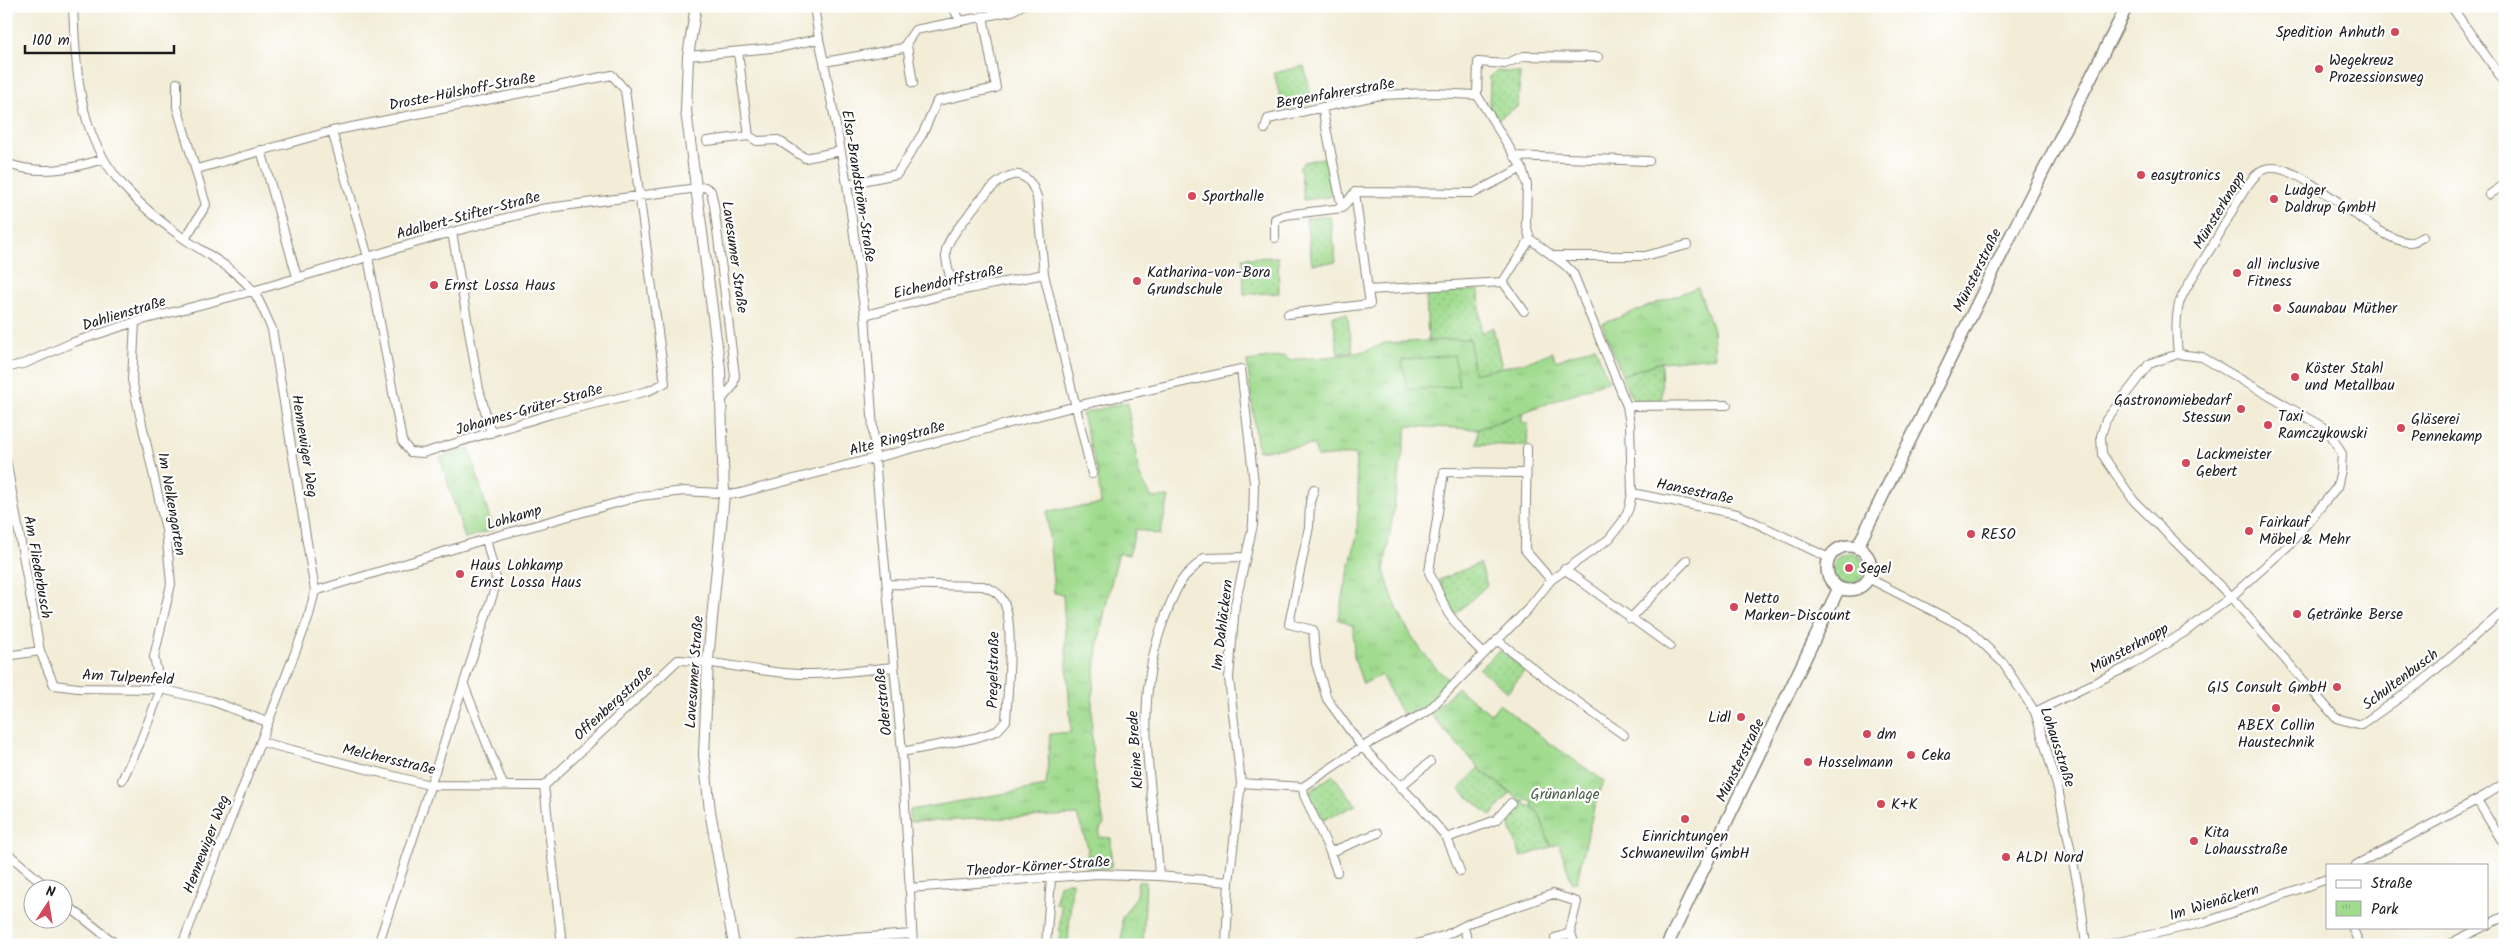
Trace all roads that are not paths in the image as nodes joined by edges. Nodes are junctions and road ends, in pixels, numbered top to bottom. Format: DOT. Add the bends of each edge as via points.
graph roads {
  1 [pos="73,6"];
  2 [pos="696,6"];
  3 [pos="814,6"];
  4 [pos="952,6"];
  5 [pos="1022,6"];
  6 [pos="2126,6"];
  7 [pos="2451,6"];
  8 [pos="983,16"];
  9 [pos="960,20"];
  10 [pos="819,39"];
  11 [pos="907,45"];
  12 [pos="738,52"];
  13 [pos="688,56"];
  14 [pos="1598,57"];
  15 [pos="824,62"];
  16 [pos="177,83"];
  17 [pos="2505,83"];
  18 [pos="913,84"];
  19 [pos="1477,95"];
  20 [pos="1322,107"];
  21 [pos="1265,129"];
  22 [pos="332,131"];
  23 [pos="749,136"];
  24 [pos="707,141"];
  25 [pos="261,150"];
  26 [pos="841,151"];
  27 [pos="1514,156"];
  28 [pos="103,159"];
  29 [pos="1649,161"];
  30 [pos="6,163"];
  31 [pos="1522,168"];
  32 [pos="197,169"];
  33 [pos="847,184"];
  34 [pos="2505,184"];
  35 [pos="696,187"];
  36 [pos="1355,192"];
  37 [pos="639,194"];
  38 [pos="2489,195"];
  39 [pos="1342,208"];
  40 [pos="452,232"];
  41 [pos="2423,237"];
  42 [pos="1275,238"];
  43 [pos="185,239"];
  44 [pos="1530,239"];
  45 [pos="1687,245"];
  46 [pos="1553,256"];
  47 [pos="368,257"];
  48 [pos="1044,274"];
  49 [pos="297,278"];
  50 [pos="1502,282"];
  51 [pos="1368,290"];
  52 [pos="253,291"];
  53 [pos="954,292"];
  54 [pos="1524,311"];
  55 [pos="1288,314"];
  56 [pos="865,315"];
  57 [pos="135,322"];
  58 [pos="2178,354"];
  59 [pos="6,368"];
  60 [pos="1241,369"];
  61 [pos="722,399"];
  62 [pos="1727,405"];
  63 [pos="1076,406"];
  64 [pos="1627,406"];
  65 [pos="491,433"];
  66 [pos="1527,448"];
  67 [pos="875,458"];
  68 [pos="6,459"];
  69 [pos="1525,473"];
  70 [pos="1092,474"];
  71 [pos="1314,489"];
  72 [pos="1632,493"];
  73 [pos="724,495"];
  74 [pos="486,539"];
  75 [pos="1857,548"];
  76 [pos="1246,557"];
  77 [pos="1829,558"];
  78 [pos="1687,560"];
  79 [pos="1564,569"];
  80 [pos="1868,578"];
  81 [pos="1550,580"];
  82 [pos="887,584"];
  83 [pos="1839,588"];
  84 [pos="315,591"];
  85 [pos="2231,597"];
  86 [pos="2505,610"];
  87 [pos="1630,619"];
  88 [pos="1497,640"];
  89 [pos="1670,646"];
  90 [pos="40,651"];
  91 [pos="1484,654"];
  92 [pos="6,656"];
  93 [pos="708,660"];
  94 [pos="893,667"];
  95 [pos="464,685"];
  96 [pos="161,690"];
  97 [pos="2034,712"];
  98 [pos="267,722"];
  99 [pos="1624,735"];
  100 [pos="261,742"];
  101 [pos="1362,747"];
  102 [pos="902,752"];
  103 [pos="1430,762"];
  104 [pos="122,780"];
  105 [pos="2505,783"];
  106 [pos="1241,784"];
  107 [pos="429,785"];
  108 [pos="503,785"];
  109 [pos="544,786"];
  110 [pos="1303,787"];
  111 [pos="1400,787"];
  112 [pos="2477,800"];
  113 [pos="1511,804"];
  114 [pos="1378,833"];
  115 [pos="1447,838"];
  116 [pos="2505,846"];
  117 [pos="6,852"];
  118 [pos="1330,852"];
  119 [pos="2358,864"];
  120 [pos="1460,871"];
  121 [pos="1337,872"];
  122 [pos="1159,876"];
  123 [pos="36,878"];
  124 [pos="1050,879"];
  125 [pos="2326,879"];
  126 [pos="1229,882"];
  127 [pos="909,888"];
  128 [pos="72,909"];
  129 [pos="2505,916"];
  130 [pos="2488,924"];
  131 [pos="1464,926"];
  132 [pos="2352,928"];
  133 [pos="2481,928"];
  134 [pos="1570,932"];
  135 [pos="912,934"];
  136 [pos="117,945"];
  137 [pos="182,945"];
  138 [pos="378,945"];
  139 [pos="562,945"];
  140 [pos="734,945"];
  141 [pos="798,945"];
  142 [pos="913,945"];
  143 [pos="1046,945"];
  144 [pos="1226,945"];
  145 [pos="1414,945"];
  146 [pos="1468,945"];
  147 [pos="1557,945"];
  148 [pos="1575,945"];
  149 [pos="1666,945"];
  150 [pos="2086,945"];
  151 [pos="2106,945"];
  152 [pos="2360,945"];
  153 [pos="2447,945"];
  1 -- 28 [label="street, Hennewiger Weg" via="84,110 89,132"];
  2 -- 13 [label="street, Lavesumer Straße"];
  3 -- 10 [label="street, Elsa-Brandström-Straße"];
  4 -- 9 [label="street"];
  5 -- 8 [label="street"];
  6 -- 75 [label="main road, Münsterstraße"];
  7 -- 17 [label="street"];
  8 -- 9 [label="street"];
  8 -- 33 [label="street" via="996,88 937,100 897,174"];
  9 -- 11 [label="street" via="915,30"];
  10 -- 12 [label="street"];
  10 -- 15 [label="street, Elsa-Brandström-Straße"];
  11 -- 15 [label="street"];
  11 -- 18 [label="street"];
  12 -- 13 [label="street"];
  12 -- 23 [label="street"];
  13 -- 35 [label="street, Lavesumer Straße" via="686,111"];
  14 -- 19 [label="street" via="1524,56 1505,64 1478,62"];
  15 -- 26 [label="street, Elsa-Brandström-Straße"];
  16 -- 32 [label="street" via="177,107"];
  19 -- 20 [label="street, Bergenfahrerstraße" via="1380,96"];
  19 -- 27 [label="street"];
  20 -- 21 [label="street, Bergenfahrerstraße" via="1268,119"];
  20 -- 39 [label="street"];
  22 -- 25 [label="street, Droste-Hülshoff-Straße"];
  22 -- 37 [label="street, Droste-Hülshoff-Straße" via="612,75 625,90"];
  22 -- 47 [label="street"];
  23 -- 24 [label="street"];
  23 -- 26 [label="street" via="757,141 778,140 804,158"];
  25 -- 32 [label="street, Droste-Hülshoff-Straße"];
  25 -- 49 [label="street"];
  26 -- 33 [label="street, Elsa-Brandström-Straße"];
  27 -- 29 [label="street"];
  27 -- 31 [label="street"];
  28 -- 30 [label="street" via="44,171"];
  28 -- 43 [label="street, Hennewiger Weg" via="135,199"];
  31 -- 36 [label="street" via="1474,193"];
  31 -- 44 [label="street" via="1527,185 1526,224"];
  32 -- 43 [label="street" via="206,205"];
  33 -- 56 [label="street, Elsa-Brandström-Straße"];
  34 -- 38 [label="street"];
  35 -- 37 [label="street, Adalbert-Stifter-Straße"];
  35 -- 61 [label="street, Lavesumer Straße"];
  35 -- 61 [label="street, Lavesumer Straße" via="711,191 723,272 735,376 733,386"];
  36 -- 39 [label="street"];
  36 -- 51 [label="street"];
  37 -- 40 [label="street, Adalbert-Stifter-Straße" via="541,209"];
  37 -- 65 [label="street, Johannes-Grüter-Straße" via="665,383 648,391 551,414"];
  39 -- 42 [label="street" via="1276,219"];
  40 -- 47 [label="street, Adalbert-Stifter-Straße"];
  40 -- 65 [label="street" via="478,389"];
  41 -- 58 [label="street, Münsterknapp" via="2410,243 2393,238 2291,171 2276,167 2263,170 2256,174 2179,302 2175,326"];
  43 -- 52 [label="street, Hennewiger Weg"];
  44 -- 46 [label="street"];
  44 -- 50 [label="street"];
  45 -- 46 [label="street" via="1644,256"];
  46 -- 64 [label="street" via="1573,273"];
  47 -- 49 [label="street, Adalbert-Stifter-Straße"];
  47 -- 65 [label="street, Johannes-Grüter-Straße" via="404,446 410,452 423,453"];
  48 -- 53 [label="street, Eichendorffstraße"];
  48 -- 53 [label="street" via="1037,197 1033,185 1016,175 1001,178 991,186 951,240 946,252"];
  48 -- 63 [label="street"];
  49 -- 52 [label="street, Adalbert-Stifter-Straße"];
  50 -- 51 [label="street"];
  50 -- 54 [label="street"];
  51 -- 55 [label="street" via="1370,304"];
  52 -- 57 [label="street, Dahlienstraße"];
  52 -- 84 [label="street, Hennewiger Weg" via="272,328"];
  53 -- 56 [label="street, Eichendorffstraße"];
  56 -- 67 [label="street"];
  57 -- 59 [label="street, Dahlienstraße"];
  57 -- 96 [label="street, Im Nelkengarten" via="132,380 166,530 171,584 154,657"];
  58 -- 85 [label="street, Münsterknapp" via="2149,364 2106,420 2101,436 2102,454 2134,501"];
  58 -- 85 [label="street, Münsterknapp" via="2202,357 2328,430 2342,454 2337,487 2290,544"];
  60 -- 63 [label="street, Alte Ringstraße"];
  60 -- 76 [label="street, Im Dahläckern" via="1254,484 1253,525"];
  61 -- 73 [label="street, Lavesumer Straße"];
  62 -- 64 [label="street"];
  63 -- 67 [label="street, Alte Ringstraße"];
  63 -- 70 [label="street"];
  64 -- 72 [label="street"];
  66 -- 69 [label="street"];
  67 -- 73 [label="street, Alte Ringstraße"];
  67 -- 82 [label="street, Oderstraße"];
  68 -- 90 [label="street, Am Fliederbusch"];
  69 -- 81 [label="street" via="1525,550"];
  69 -- 91 [label="street" via="1444,472 1429,572 1448,614"];
  71 -- 101 [label="street" via="1289,624 1313,630 1316,663 1327,698"];
  72 -- 77 [label="street, Hansestraße" via="1737,514"];
  72 -- 79 [label="street" via="1629,508 1618,529"];
  73 -- 74 [label="street, Lohkamp" via="684,492 641,496"];
  73 -- 93 [label="street, Lavesumer Straße"];
  74 -- 84 [label="street, Lohkamp"];
  74 -- 95 [label="street" via="497,582"];
  75 -- 77 [label="main road" via="1841,548"];
  75 -- 80 [label="main road" via="1869,561"];
  76 -- 106 [label="street, Im Dahläckern" via="1235,605 1229,678"];
  76 -- 122 [label="street, Kleine Brede" via="1204,558 1184,577 1175,592 1152,658 1145,708"];
  77 -- 83 [label="main road" via="1828,575"];
  78 -- 87 [label="street"];
  79 -- 81 [label="street"];
  79 -- 87 [label="street"];
  80 -- 83 [label="main road" via="1856,589"];
  80 -- 97 [label="street, Lohausstraße" via="1968,629 2003,663"];
  81 -- 88 [label="street" via="1527,610"];
  82 -- 94 [label="street, Oderstraße"];
  82 -- 102 [label="street, Pregelstraße" via="984,586 996,591 1004,600 1010,641 1006,721 997,731"];
  83 -- 149 [label="main road, Münsterstraße"];
  84 -- 98 [label="street, Hennewiger Weg" via="308,619"];
  85 -- 86 [label="street, Schultenbusch" via="2336,718 2361,725 2419,684"];
  85 -- 97 [label="street, Münsterknapp" via="2185,632 2131,665"];
  87 -- 89 [label="street"];
  88 -- 91 [label="street"];
  88 -- 99 [label="street"];
  90 -- 92 [label="street"];
  90 -- 96 [label="street, Am Tulpenfeld" via="54,685"];
  91 -- 101 [label="street" via="1428,711"];
  93 -- 94 [label="street, Offenbergstraße" via="802,674"];
  93 -- 109 [label="street, Offenbergstraße" via="678,660"];
  93 -- 140 [label="street, Lavesumer Straße" via="704,755 710,811"];
  94 -- 102 [label="street, Oderstraße"];
  95 -- 107 [label="street"];
  95 -- 108 [label="street"];
  96 -- 98 [label="street, Am Tulpenfeld" via="212,701"];
  96 -- 104 [label="street"];
  97 -- 150 [label="street, Lohausstraße" via="2058,789 2080,896"];
  98 -- 100 [label="street, Hennewiger Weg"];
  100 -- 107 [label="street, Melchersstraße"];
  100 -- 137 [label="street, Hennewiger Weg"];
  101 -- 110 [label="street"];
  101 -- 111 [label="street"];
  102 -- 127 [label="street, Oderstraße"];
  103 -- 111 [label="street"];
  105 -- 112 [label="street"];
  106 -- 110 [label="street"];
  106 -- 126 [label="street, Im Dahläckern"];
  107 -- 108 [label="street, Melchersstraße"];
  107 -- 138 [label="street"];
  108 -- 109 [label="street, Melchersstraße"];
  109 -- 139 [label="street"];
  110 -- 118 [label="street"];
  111 -- 115 [label="street"];
  112 -- 116 [label="street"];
  112 -- 119 [label="street"];
  113 -- 115 [label="street" via="1496,820"];
  114 -- 118 [label="street"];
  115 -- 120 [label="street"];
  117 -- 123 [label="street"];
  118 -- 121 [label="street"];
  122 -- 124 [label="street, Theodor-Körner-Straße" via="1083,874"];
  122 -- 126 [label="street, Theodor-Körner-Straße"];
  124 -- 127 [label="street, Theodor-Körner-Straße"];
  124 -- 143 [label="street"];
  125 -- 151 [label="street, Im Wienäckern" via="2206,922"];
  126 -- 144 [label="street, Im Dahläckern"];
  127 -- 135 [label="street, Oderstraße"];
  128 -- 136 [label="street"];
  129 -- 130 [label="street"];
  131 -- 134 [label="street" via="1553,894 1577,902"];
  131 -- 145 [label="street"];
  131 -- 146 [label="street"];
  132 -- 152 [label="street"];
  133 -- 153 [label="street"];
  134 -- 147 [label="street" via="1555,938"];
  134 -- 148 [label="street"];
  135 -- 141 [label="street"];
  135 -- 142 [label="street, Oderstraße"];
}
